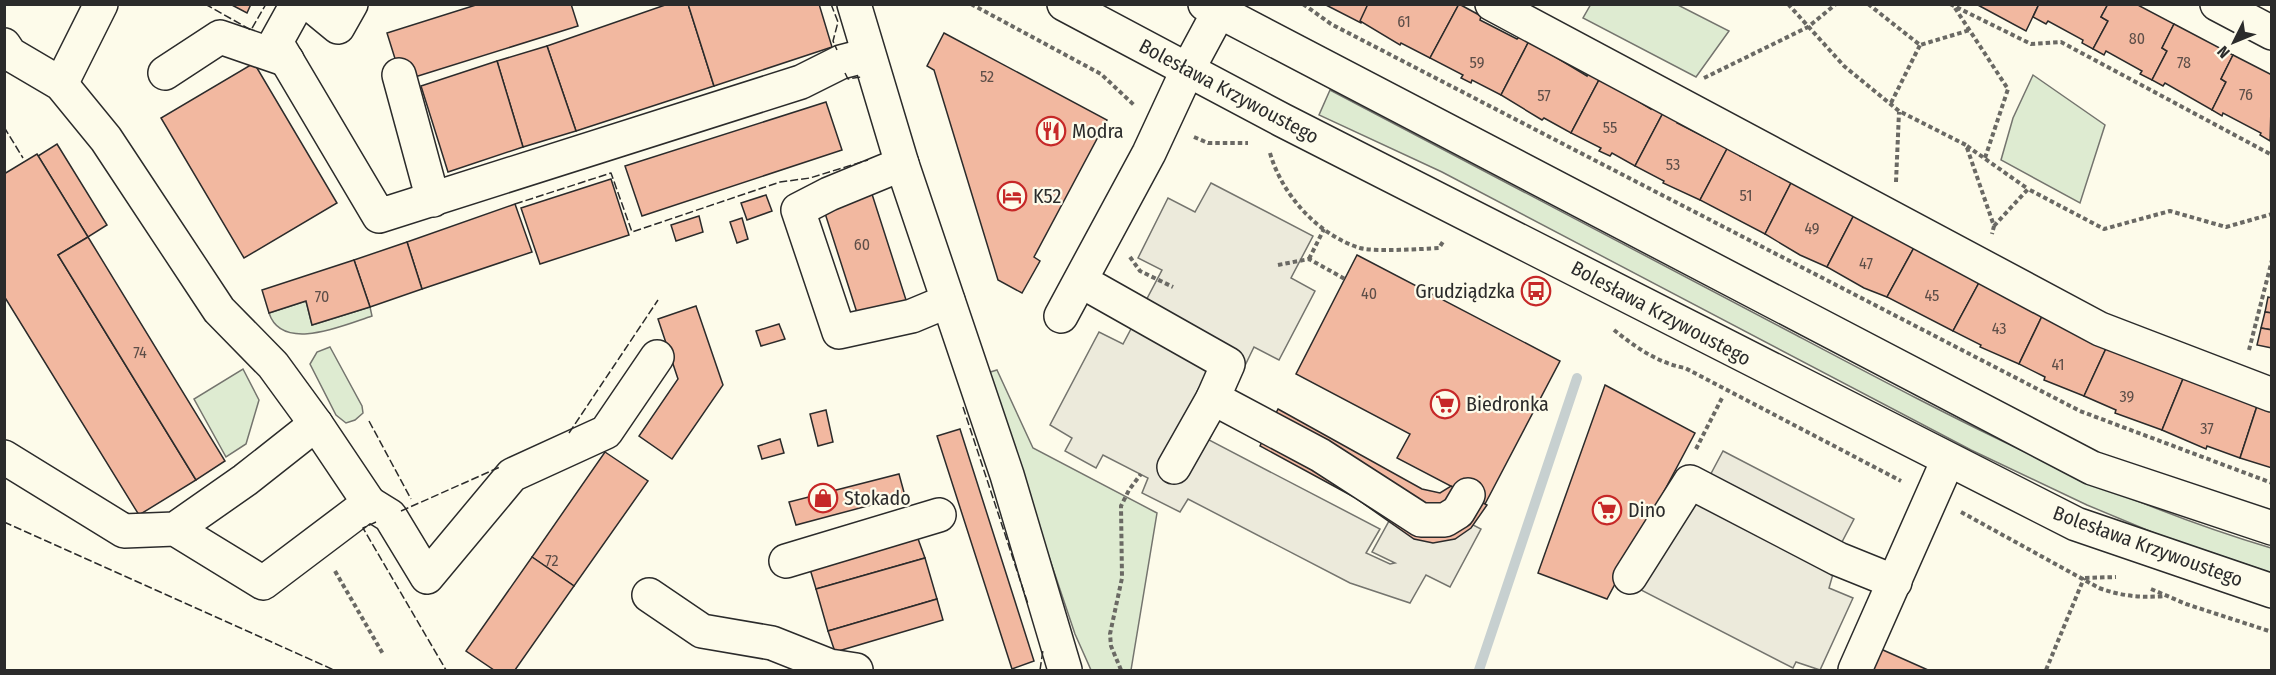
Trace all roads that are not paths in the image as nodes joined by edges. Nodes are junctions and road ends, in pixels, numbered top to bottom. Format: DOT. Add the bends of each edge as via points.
graph roads {
  1 [pos="101,4"];
  2 [pos="297,4"];
  3 [pos="310,4"];
  4 [pos="351,4"];
  5 [pos="854,4"];
  6 [pos="1064,4"];
  7 [pos="1492,4"];
  8 [pos="2217,4"];
  9 [pos="1216,7"];
  10 [pos="2271,33"];
  11 [pos="6,52"];
  12 [pos="868,55"];
  13 [pos="287,60"];
  14 [pos="1188,69"];
  15 [pos="165,73"];
  16 [pos="399,75"];
  17 [pos="61,84"];
  18 [pos="902,164"];
  19 [pos="433,200"];
  20 [pos="1081,281"];
  21 [pos="948,301"];
  22 [pos="1061,316"];
  23 [pos="657,357"];
  24 [pos="2271,395"];
  25 [pos="1213,398"];
  26 [pos="316,424"];
  27 [pos="4,457"];
  28 [pos="1948,460"];
  29 [pos="1161,466"];
  30 [pos="1468,495"];
  31 [pos="369,503"];
  32 [pos="939,515"];
  33 [pos="2271,528"];
  34 [pos="175,529"];
  35 [pos="786,561"];
  36 [pos="1630,577"];
  37 [pos="1895,582"];
  38 [pos="2271,591"];
  39 [pos="649,595"];
  40 [pos="856,670"];
  41 [pos="1065,670"];
  42 [pos="1855,670"];
  1 -- 17 [label="main road"];
  2 -- 13 [label="main road" via="276,42"];
  3 -- 4 [label="main road" via="338,27"];
  5 -- 12 [label="main road"];
  6 -- 14 [label="main road, Bolesława Krzywoustego"];
  7 -- 24 [label="main road" via="2100,329"];
  8 -- 10 [label="main road"];
  9 -- 14 [label="main road"];
  9 -- 33 [label="main road" via="2092,468"];
  11 -- 17 [label="main road"];
  12 -- 18 [label="main road"];
  12 -- 19 [label="main road" via="841,62 801,82"];
  13 -- 15 [label="main road" via="220,37"];
  13 -- 19 [label="main road" via="379,216"];
  14 -- 20 [label="main road" via="1165,123"];
  14 -- 28 [label="main road, Bolesława Krzywoustego"];
  16 -- 19 [label="main road"];
  17 -- 26 [label="main road" via="106,139 219,310 273,365"];
  18 -- 21 [label="main road"];
  18 -- 21 [label="main road" via="798,210 839,332 912,316"];
  20 -- 22 [label="main road"];
  20 -- 25 [label="main road" via="1228,364"];
  21 -- 41 [label="main road" via="1007,475"];
  23 -- 31 [label="main road" via="606,432 512,475 427,577 390,516"];
  25 -- 29 [label="main road"];
  25 -- 30 [label="main road" via="1320,455 1420,520 1445,520 1458,512"];
  26 -- 31 [label="main road"];
  26 -- 34 [label="main road"];
  27 -- 34 [label="main road" via="124,531"];
  28 -- 37 [label="main road"];
  28 -- 38 [label="main road, Bolesława Krzywoustego" via="2076,524"];
  31 -- 34 [label="main road" via="263,583"];
  32 -- 35 [label="main road"];
  36 -- 37 [label="main road" via="1690,482 1838,559"];
  37 -- 42 [label="main road"];
  39 -- 40 [label="main road" via="702,631 772,643 830,666"];
}
